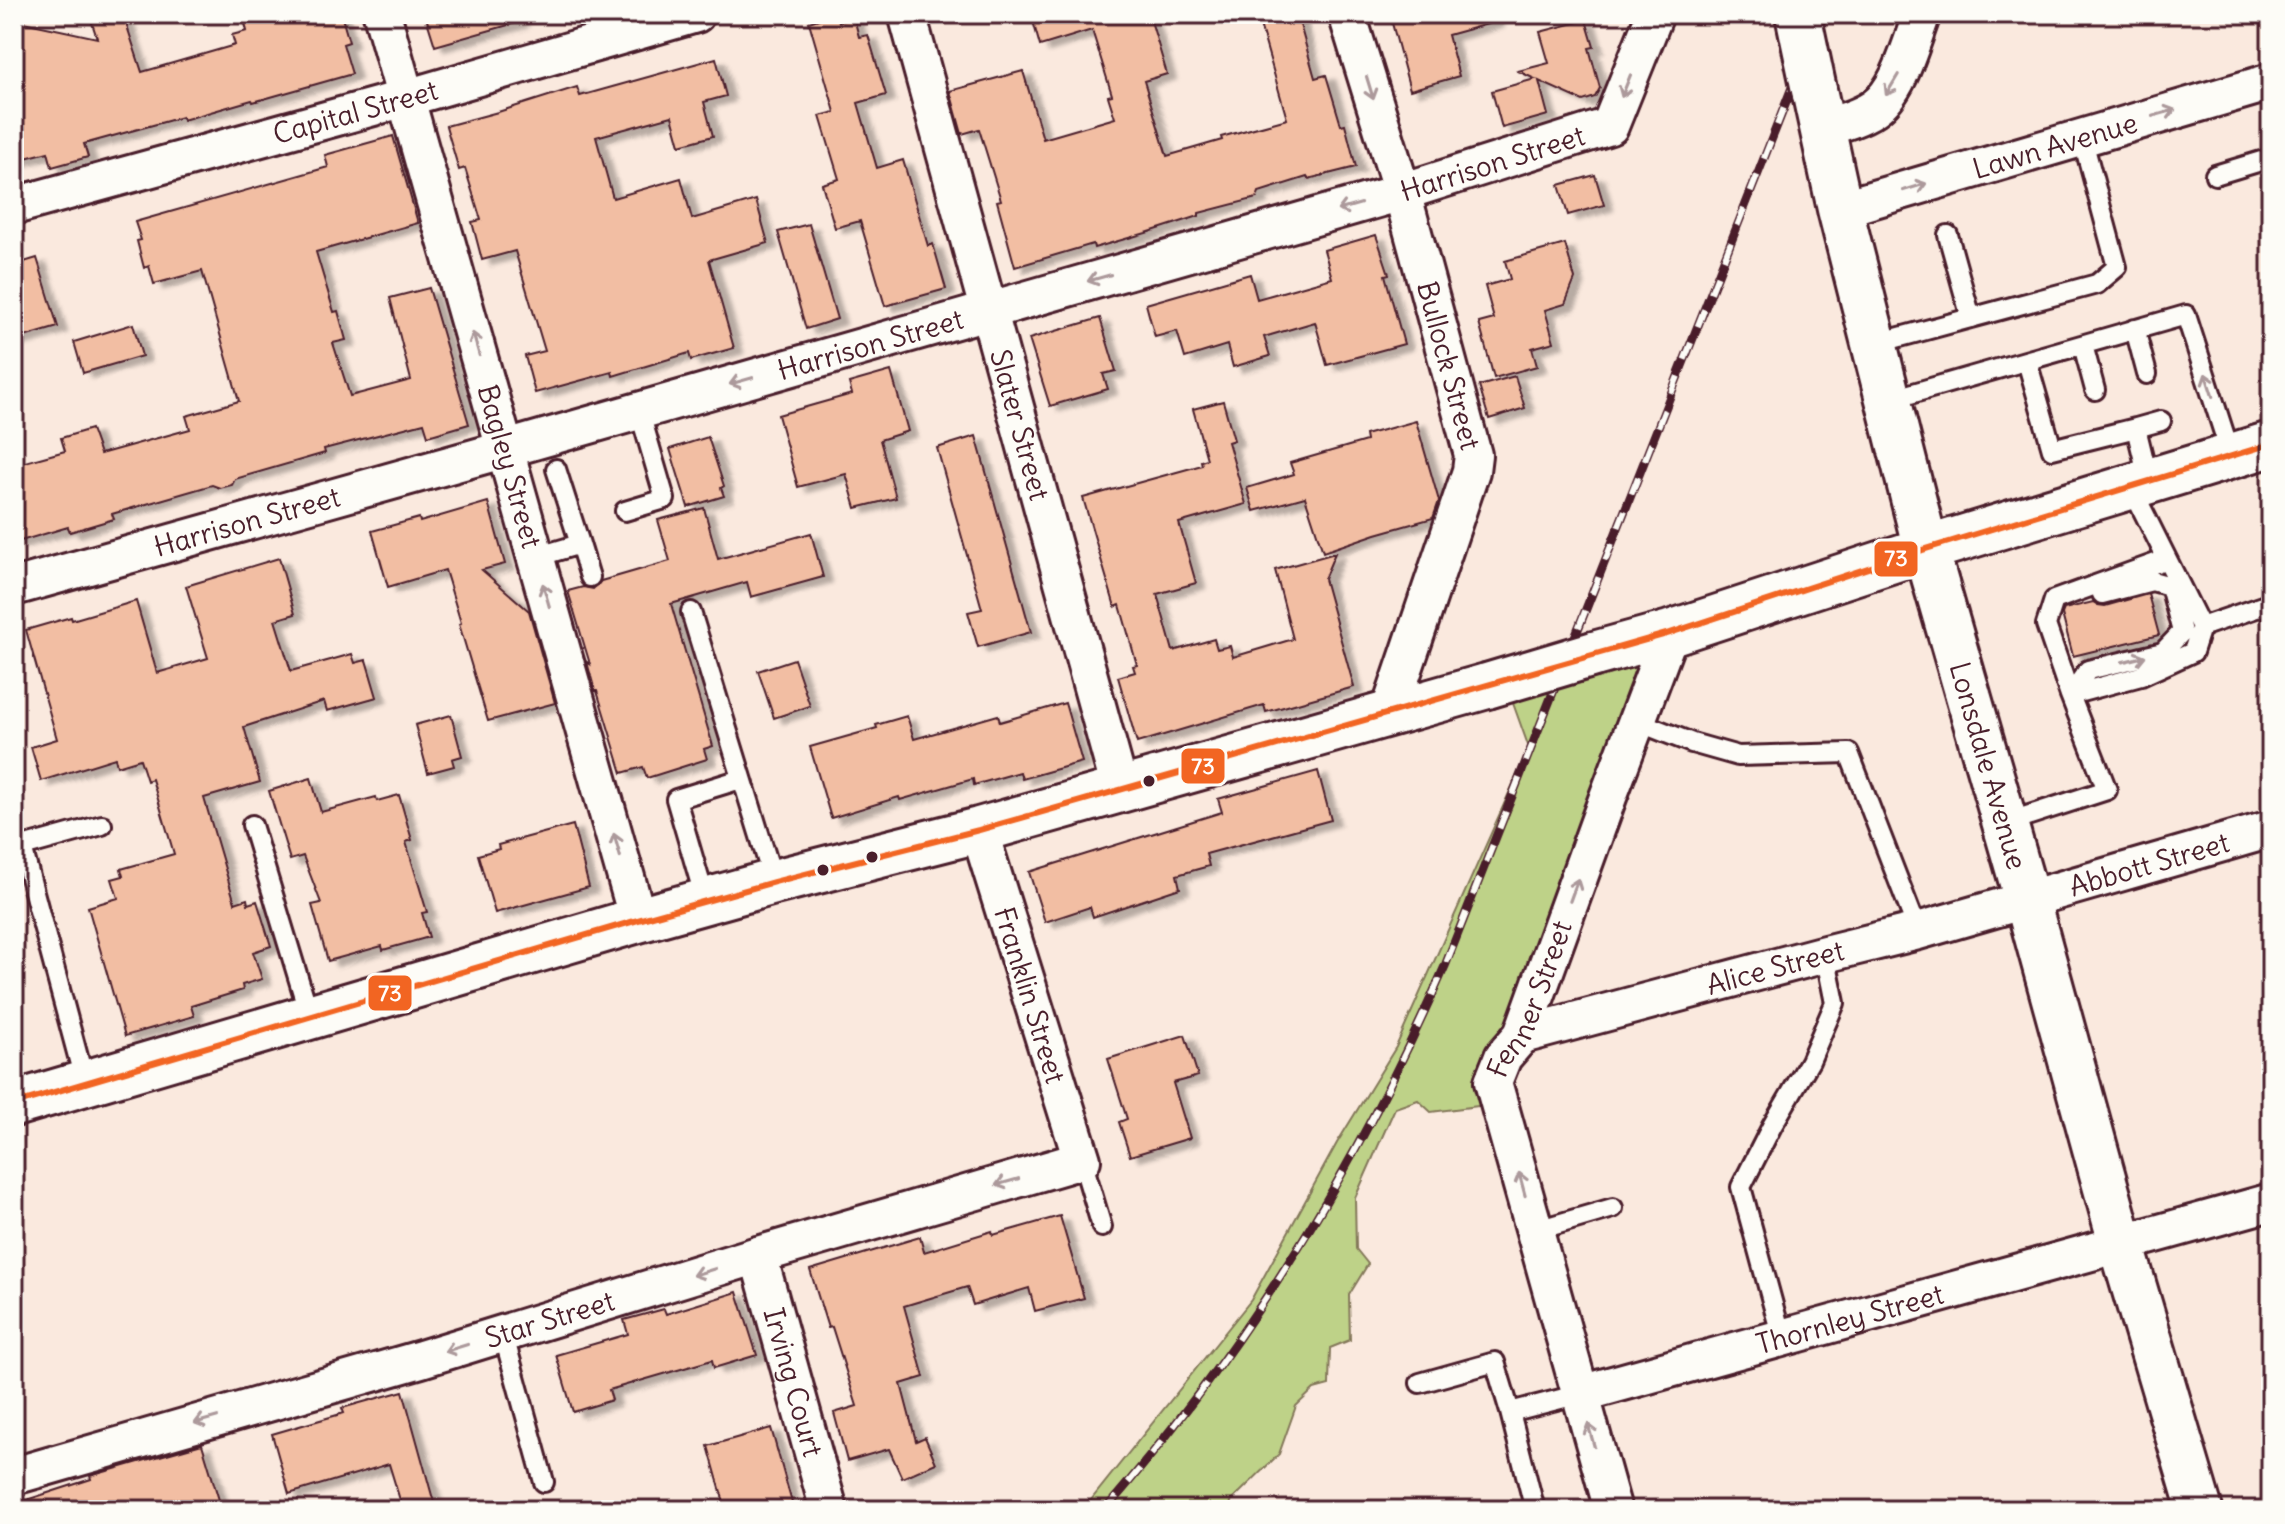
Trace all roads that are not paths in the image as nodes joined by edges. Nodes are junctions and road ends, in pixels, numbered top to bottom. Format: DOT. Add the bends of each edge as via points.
graph roads {
  1 [pos="382,14"];
  2 [pos="696,14"];
  3 [pos="907,14"];
  4 [pos="1347,14"];
  5 [pos="1655,14"];
  6 [pos="1798,14"];
  7 [pos="1922,14"];
  8 [pos="2271,82"];
  9 [pos="406,98"];
  10 [pos="1818,109"];
  11 [pos="2082,137"];
  12 [pos="2271,158"];
  13 [pos="2215,175"];
  14 [pos="1402,192"];
  15 [pos="14,206"];
  16 [pos="1840,209"];
  17 [pos="1948,235"];
  18 [pos="989,309"];
  19 [pos="1971,318"];
  20 [pos="2135,329"];
  21 [pos="1874,344"];
  22 [pos="2083,345"];
  23 [pos="2027,361"];
  24 [pos="2147,374"];
  25 [pos="2095,390"];
  26 [pos="1889,400"];
  27 [pos="639,410"];
  28 [pos="2161,421"];
  29 [pos="2136,428"];
  30 [pos="506,449"];
  31 [pos="2259,453"];
  32 [pos="556,469"];
  33 [pos="2140,483"];
  34 [pos="625,511"];
  35 [pos="580,544"];
  36 [pos="1926,549"];
  37 [pos="536,557"];
  38 [pos="2167,559"];
  39 [pos="590,577"];
  40 [pos="14,587"];
  41 [pos="2054,600"];
  42 [pos="2271,603"];
  43 [pos="691,612"];
  44 [pos="2201,627"];
  45 [pos="1670,633"];
  46 [pos="2070,695"];
  47 [pos="1389,713"];
  48 [pos="1636,721"];
  49 [pos="741,779"];
  50 [pos="1120,789"];
  51 [pos="2005,823"];
  52 [pos="102,825"];
  53 [pos="252,825"];
  54 [pos="2271,829"];
  55 [pos="979,830"];
  56 [pos="774,882"];
  57 [pos="2027,900"];
  58 [pos="706,902"];
  59 [pos="638,920"];
  60 [pos="1918,931"];
  61 [pos="1825,954"];
  62 [pos="310,1017"];
  63 [pos="1522,1035"];
  64 [pos="85,1083"];
  65 [pos="14,1104"];
  66 [pos="1082,1160"];
  67 [pos="2271,1202"];
  68 [pos="1613,1208"];
  69 [pos="1102,1227"];
  70 [pos="1534,1231"];
  71 [pos="2121,1243"];
  72 [pos="758,1255"];
  73 [pos="503,1333"];
  74 [pos="1782,1338"];
  75 [pos="1420,1383"];
  76 [pos="1580,1394"];
  77 [pos="1510,1412"];
  78 [pos="14,1476"];
  79 [pos="544,1482"];
  80 [pos="829,1510"];
  81 [pos="1535,1510"];
  82 [pos="1613,1510"];
  83 [pos="2200,1510"];
  1 -- 9 [label="street, Bagley Street"];
  2 -- 9 [label="street, Capital Street"];
  3 -- 18 [label="street, Slater Street"];
  4 -- 14 [label="street, Bullock Street, one-way"];
  5 -- 14 [label="street, Harrison Street, one-way" via="1610,126"];
  6 -- 10 [label="main road, Lonsdale Avenue, bridge"];
  7 -- 10 [label="street, one-way" via="1893,88 1876,107 1854,118"];
  11 -- 8 [label="street, Lawn Avenue, one-way"];
  9 -- 15 [label="street, Capital Street"];
  30 -- 9 [label="street, Bagley Street, one-way"];
  10 -- 16 [label="main road, Lonsdale Avenue"];
  16 -- 11 [label="street, Lawn Avenue, one-way"];
  11 -- 19 [label="lane" via="2117,267 2097,284"];
  12 -- 13 [label="lane"];
  14 -- 18 [label="street, Harrison Street, one-way"];
  14 -- 47 [label="street, Bullock Street" via="1473,455"];
  16 -- 21 [label="main road, Lonsdale Avenue"];
  17 -- 19 [label="lane"];
  18 -- 27 [label="street, Harrison Street, one-way"];
  18 -- 50 [label="street, Slater Street"];
  19 -- 21 [label="lane"];
  20 -- 22 [label="lane"];
  20 -- 24 [label="lane"];
  31 -- 20 [label="lane, one-way" via="2186,315"];
  21 -- 26 [label="main road, Lonsdale Avenue"];
  22 -- 23 [label="lane"];
  22 -- 25 [label="lane"];
  23 -- 26 [label="lane"];
  23 -- 29 [label="lane" via="2052,449"];
  26 -- 36 [label="main road, Lonsdale Avenue"];
  27 -- 30 [label="street, Harrison Street"];
  27 -- 34 [label="lane" via="665,499"];
  28 -- 29 [label="lane"];
  29 -- 33 [label="lane"];
  30 -- 37 [label="street, Bagley Street"];
  30 -- 40 [label="street, Harrison Street"];
  31 -- 33 [label="main road"];
  32 -- 35 [label="lane"];
  33 -- 36 [label="main road"];
  33 -- 38 [label="lane"];
  35 -- 37 [label="lane"];
  35 -- 39 [label="lane"];
  36 -- 45 [label="main road"];
  36 -- 51 [label="main road, Lonsdale Avenue"];
  59 -- 37 [label="street, Bagley Street, one-way"];
  38 -- 41 [label="lane"];
  38 -- 44 [label="lane"];
  41 -- 46 [label="lane" via="2046,625"];
  46 -- 41 [label="lane, one-way" via="2088,670 2163,652 2182,632 2170,586 2152,581 2073,602"];
  42 -- 44 [label="lane"];
  43 -- 49 [label="lane"];
  44 -- 46 [label="lane" via="2193,652 2141,676"];
  45 -- 47 [label="main road, bridge"];
  45 -- 48 [label="street, Fenner Street"];
  46 -- 51 [label="lane" via="2107,790"];
  47 -- 50 [label="main road"];
  48 -- 60 [label="lane" via="1738,756 1849,753"];
  63 -- 48 [label="street, Fenner Street, one-way"];
  49 -- 56 [label="lane"];
  49 -- 58 [label="lane" via="676,799"];
  50 -- 55 [label="main road"];
  51 -- 57 [label="main road, Lonsdale Avenue"];
  52 -- 64 [label="lane" via="22,847"];
  53 -- 62 [label="lane"];
  54 -- 57 [label="street, Abbott Street"];
  55 -- 56 [label="main road"];
  55 -- 66 [label="street, Franklin Street"];
  56 -- 58 [label="main road"];
  57 -- 60 [label="street, Alice Street"];
  57 -- 71 [label="main road, Lonsdale Avenue"];
  58 -- 59 [label="main road"];
  59 -- 62 [label="main road"];
  60 -- 61 [label="street, Alice Street"];
  61 -- 63 [label="street, Alice Street"];
  61 -- 74 [label="lane" via="1835,1003 1810,1061 1741,1187"];
  62 -- 64 [label="main road"];
  70 -- 63 [label="street, Fenner Street, one-way" via="1493,1082 1503,1057"];
  64 -- 65 [label="main road"];
  66 -- 69 [label="lane"];
  66 -- 72 [label="street, Star Street, one-way"];
  67 -- 71 [label="street, Thornley Street"];
  68 -- 70 [label="lane"];
  70 -- 76 [label="street, Fenner Street"];
  71 -- 74 [label="street, Thornley Street"];
  71 -- 83 [label="main road, Lonsdale Avenue"];
  72 -- 73 [label="street, Star Street, one-way"];
  72 -- 80 [label="street, Irving Court"];
  73 -- 78 [label="street, Star Street, one-way"];
  73 -- 79 [label="lane"];
  74 -- 76 [label="street, Thornley Street"];
  75 -- 77 [label="lane" via="1495,1362"];
  76 -- 77 [label="lane"];
  82 -- 76 [label="street, Fenner Street, one-way"];
  77 -- 81 [label="lane"];
}
